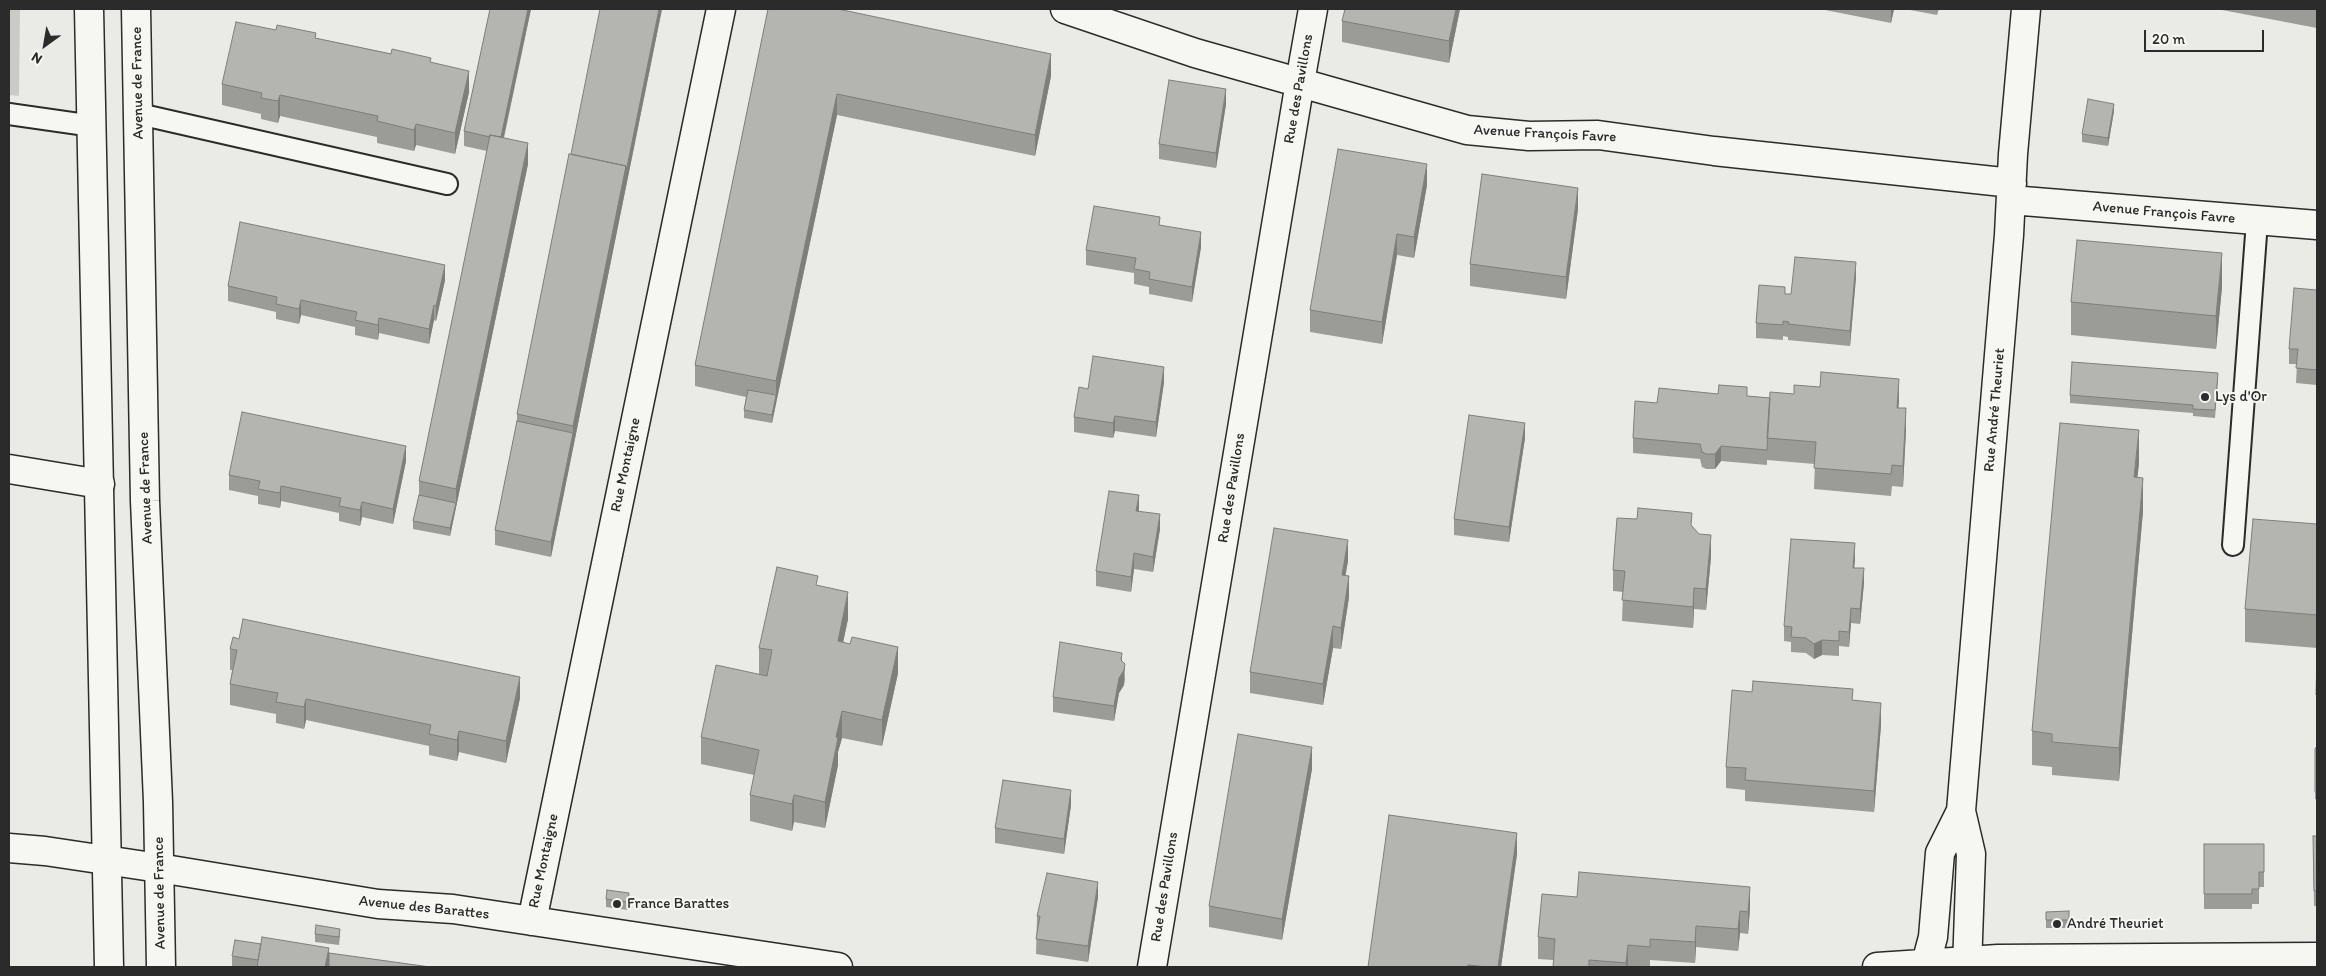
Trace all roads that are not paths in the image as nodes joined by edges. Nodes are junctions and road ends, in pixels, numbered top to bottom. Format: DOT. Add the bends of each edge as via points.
graph roads {
  1 [pos="89,9"];
  2 [pos="136,9"];
  3 [pos="721,9"];
  4 [pos="1065,9"];
  5 [pos="1313,9"];
  6 [pos="2026,9"];
  7 [pos="1300,82"];
  8 [pos="9,114"];
  9 [pos="139,114"];
  10 [pos="93,126"];
  11 [pos="447,184"];
  12 [pos="2011,192"];
  13 [pos="2256,221"];
  14 [pos="2317,225"];
  15 [pos="9,469"];
  16 [pos="100,484"];
  17 [pos="2233,545"];
  18 [pos="1961,811"];
  19 [pos="9,848"];
  20 [pos="107,861"];
  21 [pos="159,868"];
  22 [pos="532,920"];
  23 [pos="2317,957"];
  24 [pos="1967,964"];
  25 [pos="1925,965"];
  26 [pos="109,967"];
  27 [pos="161,967"];
  28 [pos="838,967"];
  29 [pos="1152,967"];
  30 [pos="1877,967"];
  1 -- 10 [label="street"];
  2 -- 9 [label="street, Avenue de France"];
  3 -- 22 [label="street, Rue Montaigne"];
  4 -- 7 [label="street, Avenue François Favre" via="1195,53"];
  5 -- 7 [label="street, Rue des Pavillons"];
  6 -- 12 [label="street, Rue André Theuriet"];
  7 -- 12 [label="street, Avenue François Favre" via="1467,130 1530,136 1598,135"];
  7 -- 29 [label="street, Rue des Pavillons"];
  8 -- 10 [label="lane"];
  9 -- 11 [label="lane"];
  9 -- 21 [label="street, Avenue de France" via="145,501"];
  10 -- 16 [label="street"];
  12 -- 13 [label="street, Avenue François Favre"];
  12 -- 18 [label="street, Rue André Theuriet"];
  13 -- 14 [label="street, Avenue François Favre"];
  13 -- 17 [label="lane"];
  15 -- 16 [label="street"];
  16 -- 20 [label="street"];
  18 -- 24 [label="street, Rue André Theuriet" via="1970,854"];
  18 -- 25 [label="street, Rue André Theuriet" via="1940,853 1933,938"];
  19 -- 20 [label="street, Avenue des Barattes"];
  20 -- 21 [label="street, Avenue des Barattes"];
  20 -- 26 [label="street"];
  21 -- 22 [label="street, Avenue des Barattes" via="378,904 454,909"];
  21 -- 27 [label="street, Avenue de France"];
  22 -- 28 [label="street, Avenue des Barattes"];
  23 -- 24 [label="street"];
  24 -- 25 [label="street"];
  25 -- 30 [label="street"];
}
